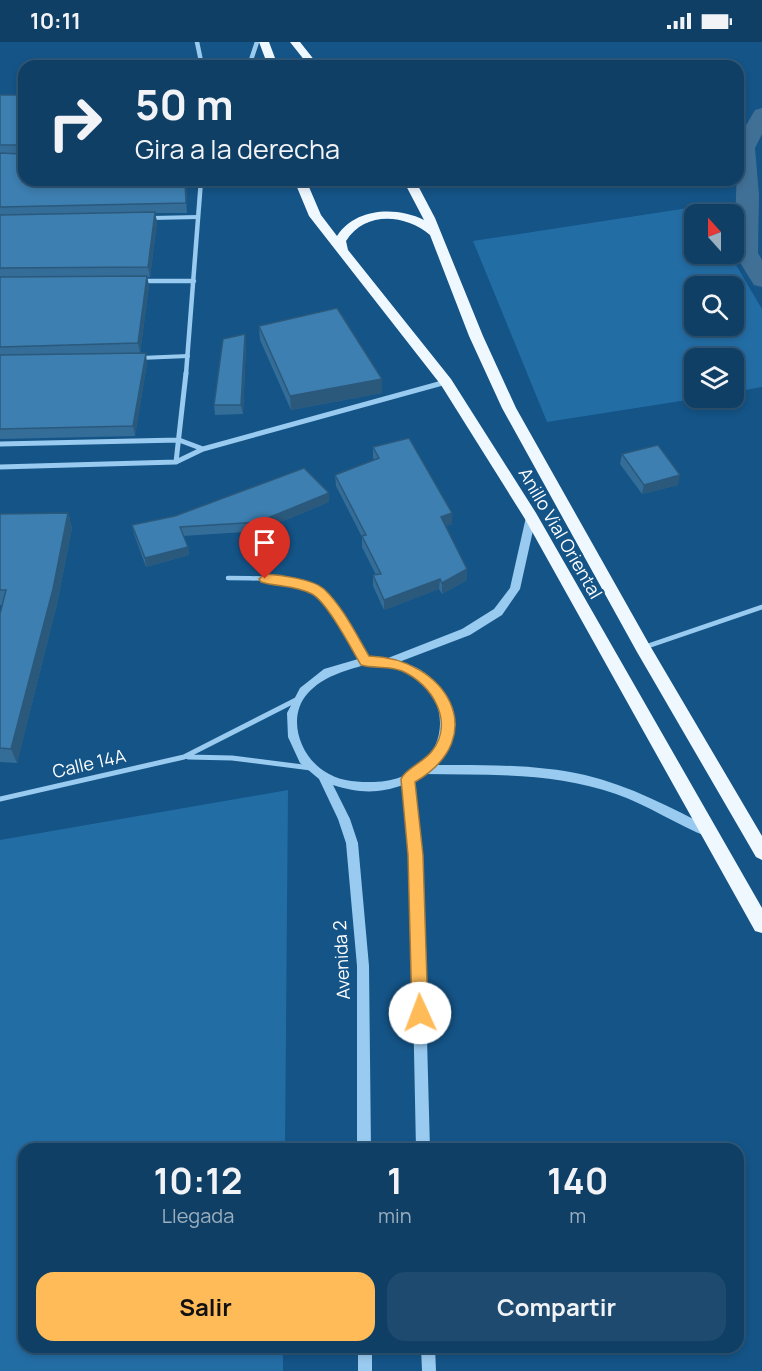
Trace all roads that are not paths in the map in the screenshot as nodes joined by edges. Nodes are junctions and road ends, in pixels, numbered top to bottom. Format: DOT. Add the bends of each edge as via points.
graph roads {
  1 [pos="197,42"];
  2 [pos="257,42"];
  3 [pos="264,42"];
  4 [pos="295,42"];
  5 [pos="201,60"];
  6 [pos="251,60"];
  7 [pos="271,60"];
  8 [pos="309,60"];
  9 [pos="201,186"];
  10 [pos="302,186"];
  11 [pos="412,186"];
  12 [pos="198,218"];
  13 [pos="140,219"];
  14 [pos="436,234"];
  15 [pos="343,254"];
  16 [pos="137,281"];
  17 [pos="194,281"];
  18 [pos="188,356"];
  19 [pos="129,358"];
  20 [pos="446,382"];
  21 [pos="179,440"];
  22 [pos="0,444"];
  23 [pos="202,449"];
  24 [pos="176,462"];
  25 [pos="0,467"];
  26 [pos="531,517"];
  27 [pos="228,578"];
  28 [pos="762,607"];
  29 [pos="643,648"];
  30 [pos="365,661"];
  31 [pos="388,662"];
  32 [pos="296,700"];
  33 [pos="184,757"];
  34 [pos="311,768"];
  35 [pos="423,770"];
  36 [pos="323,776"];
  37 [pos="408,779"];
  38 [pos="0,799"];
  39 [pos="710,833"];
  40 [pos="762,852"];
  41 [pos="762,925"];
  42 [pos="364,1143"];
  43 [pos="423,1143"];
  44 [pos="365,1353"];
  45 [pos="428,1353"];
  46 [pos="365,1371"];
  47 [pos="429,1371"];
  1 -- 5 [label="street"];
  2 -- 6 [label="street"];
  3 -- 7 [label="highway"];
  4 -- 8 [label="highway"];
  9 -- 12 [label="street"];
  10 -- 15 [label="highway, Anillo Vial Oriental" via="315,216"];
  11 -- 14 [label="highway, Anillo Vial Oriental"];
  12 -- 13 [label="street"];
  12 -- 17 [label="street"];
  14 -- 15 [label="highway" via="415,220 373,217 355,224 343,235"];
  14 -- 29 [label="highway, Anillo Vial Oriental" via="509,408"];
  15 -- 20 [label="highway, Anillo Vial Oriental"];
  16 -- 17 [label="street"];
  17 -- 18 [label="street"];
  18 -- 19 [label="street"];
  18 -- 21 [label="street"];
  20 -- 23 [label="street"];
  20 -- 26 [label="highway, Anillo Vial Oriental"];
  21 -- 22 [label="street"];
  21 -- 23 [label="street"];
  21 -- 24 [label="street"];
  23 -- 24 [label="street"];
  24 -- 25 [label="street"];
  26 -- 31 [label="street" via="515,589 498,612 466,632"];
  26 -- 39 [label="highway, Anillo Vial Oriental"];
  27 -- 30 [label="lane" via="284,579 318,591"];
  28 -- 29 [label="lane"];
  29 -- 40 [label="highway, Anillo Vial Oriental"];
  30 -- 31 [label="street"];
  30 -- 32 [label="street" via="324,672"];
  31 -- 35 [label="street" via="427,680 441,696 448,715 447,735 439,754"];
  32 -- 33 [label="street, Calle 14A"];
  32 -- 34 [label="street" via="291,717 292,735 298,752"];
  33 -- 34 [label="street, Calle 14A" via="232,758"];
  33 -- 38 [label="street, Calle 14A"];
  34 -- 36 [label="street"];
  35 -- 37 [label="street"];
  35 -- 39 [label="street" via="502,770 605,785 649,801"];
  36 -- 37 [label="street" via="365,787 387,786"];
  36 -- 42 [label="street, Avenida 2" via="352,843 363,966"];
  37 -- 43 [label="street" via="416,855"];
  39 -- 41 [label="highway, Anillo Vial Oriental"];
  44 -- 46 [label="street"];
  45 -- 47 [label="street"];
}
